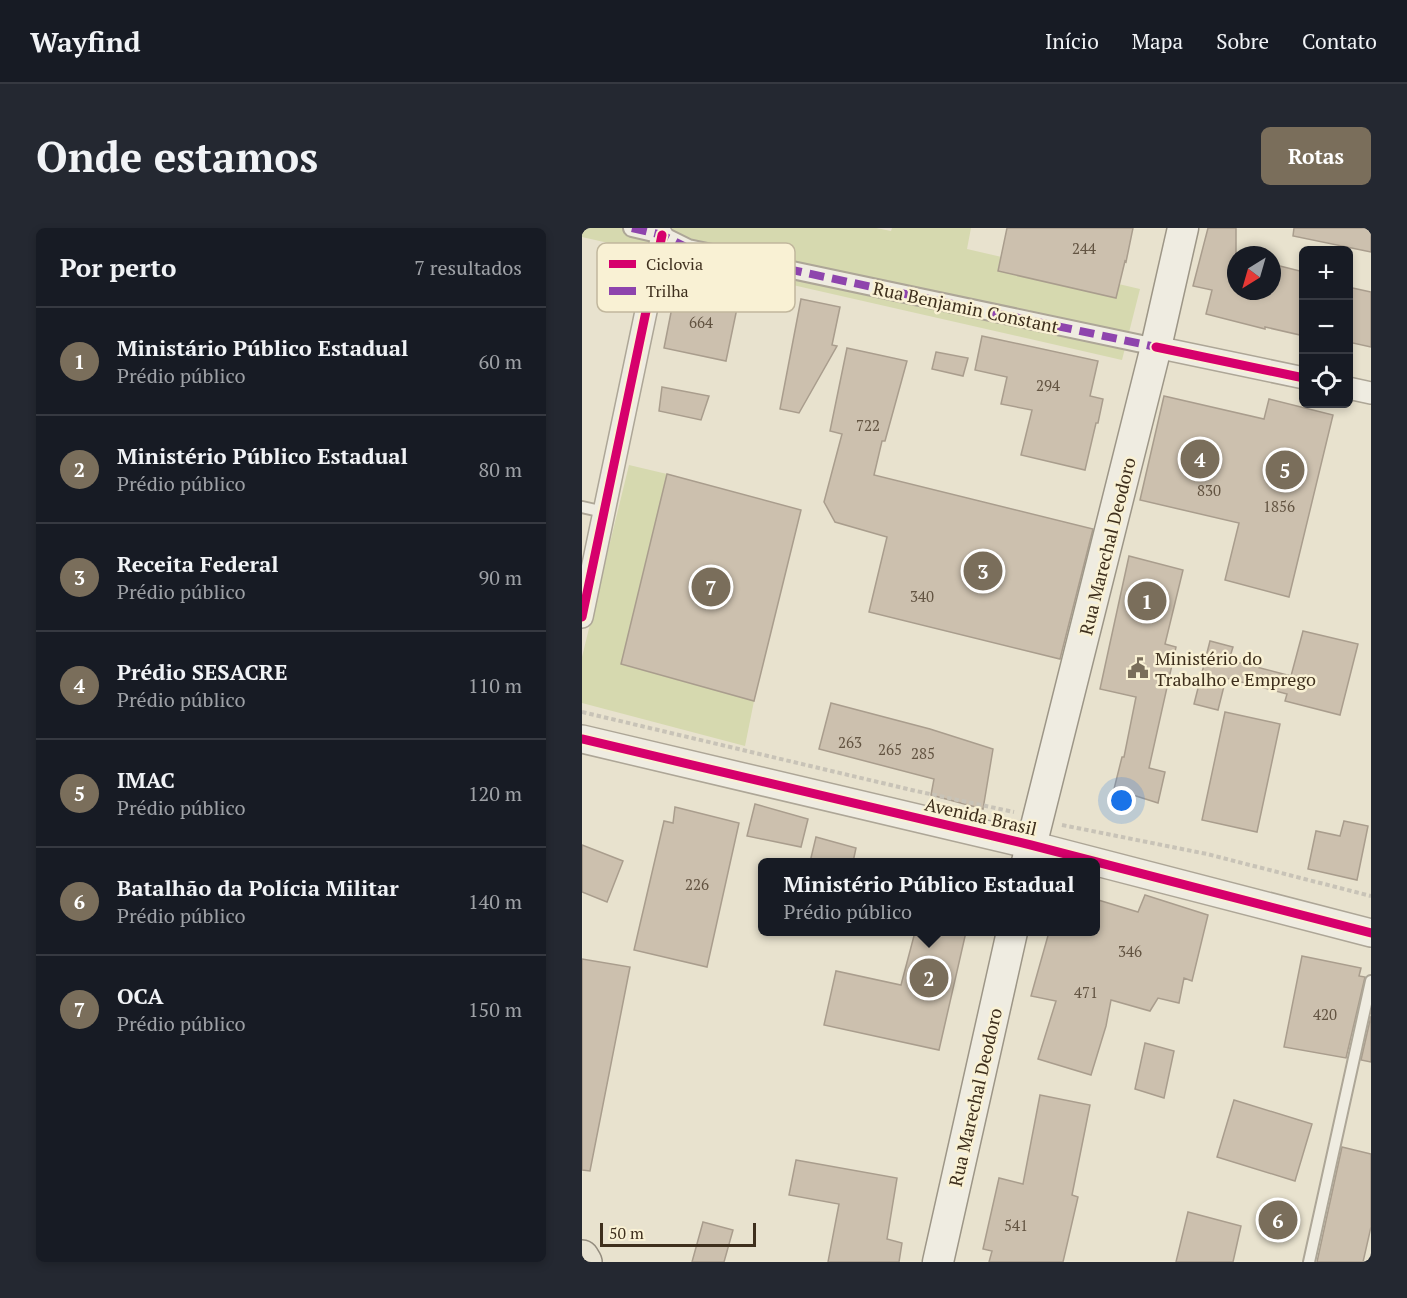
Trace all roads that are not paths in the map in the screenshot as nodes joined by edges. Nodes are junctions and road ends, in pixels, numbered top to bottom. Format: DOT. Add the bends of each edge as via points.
graph roads {
  1 [pos="632,228"];
  2 [pos="1182,228"];
  3 [pos="663,231"];
  4 [pos="681,243"];
  5 [pos="795,271"];
  6 [pos="646,312"];
  7 [pos="1156,347"];
  8 [pos="1299,377"];
  9 [pos="1353,389"];
  10 [pos="1371,393"];
  11 [pos="582,507"];
  12 [pos="604,512"];
  13 [pos="582,618"];
  14 [pos="582,739"];
  15 [pos="1033,842"];
  16 [pos="1092,858"];
  17 [pos="1100,860"];
  18 [pos="1371,933"];
  19 [pos="1011,936"];
  20 [pos="1371,981"];
  21 [pos="582,1257"];
  22 [pos="585,1262"];
  23 [pos="938,1262"];
  24 [pos="1309,1262"];
  1 -- 3 [label="street, Rua Benjamin Constant"];
  2 -- 7 [label="main road, Rua Marechal Deodoro"];
  3 -- 4 [label="street, Rua Benjamin Constant"];
  5 -- 7 [label="street, Rua Benjamin Constant"];
  6 -- 12 [label="street"];
  7 -- 8 [label="street, Rua Benjamin Constant"];
  7 -- 15 [label="main road, Rua Marechal Deodoro"];
  9 -- 10 [label="street"];
  11 -- 12 [label="lane"];
  12 -- 13 [label="street"];
  14 -- 15 [label="street, Avenida Brasil"];
  15 -- 16 [label="street, Avenida Brasil"];
  17 -- 18 [label="street, Avenida Brasil"];
  19 -- 23 [label="main road, Rua Marechal Deodoro"];
  20 -- 24 [label="lane"];
  21 -- 22 [label="main road"];
}
